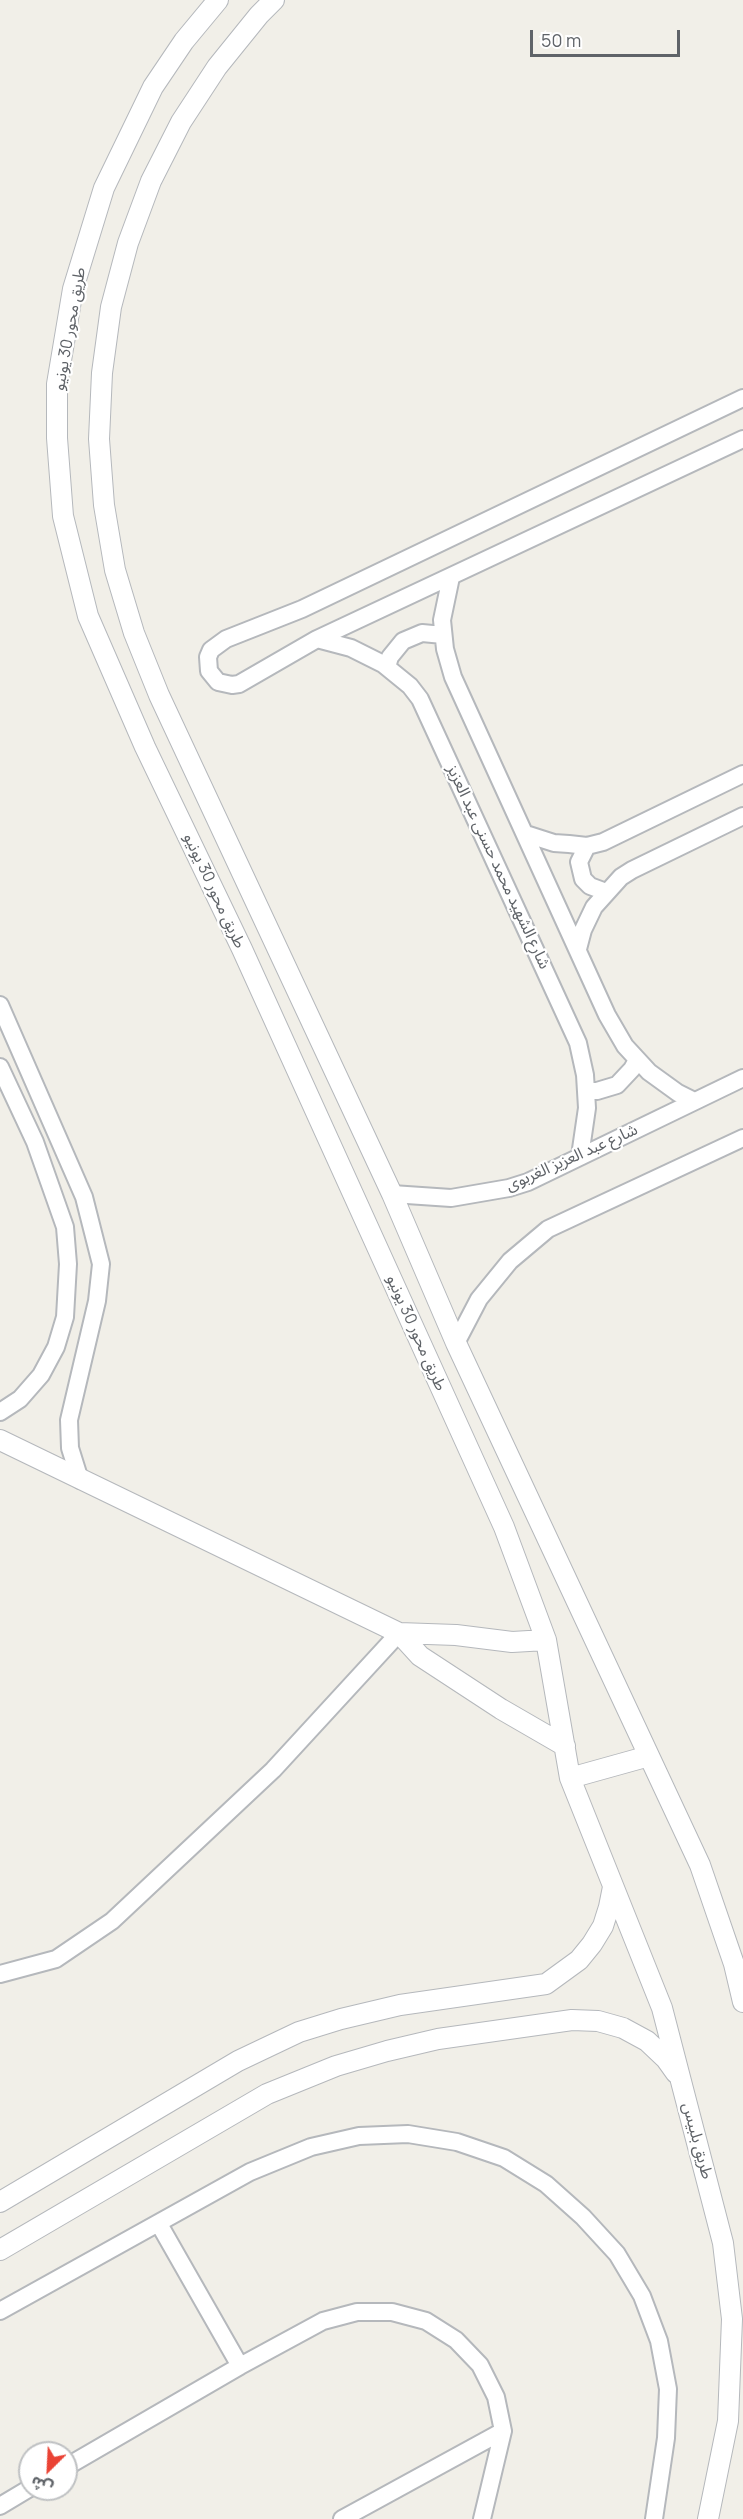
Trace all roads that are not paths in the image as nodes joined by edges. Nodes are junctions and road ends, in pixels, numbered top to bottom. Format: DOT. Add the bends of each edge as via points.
graph roads {
  1 [pos="218,0"];
  2 [pos="274,0"];
  3 [pos="743,398"];
  4 [pos="743,440"];
  5 [pos="451,577"];
  6 [pos="443,635"];
  7 [pos="317,639"];
  8 [pos="387,667"];
  9 [pos="743,774"];
  10 [pos="743,816"];
  11 [pos="526,834"];
  12 [pos="586,846"];
  13 [pos="606,892"];
  14 [pos="578,950"];
  15 [pos="0,1005"];
  16 [pos="637,1060"];
  17 [pos="0,1067"];
  18 [pos="743,1078"];
  19 [pos="587,1091"];
  20 [pos="694,1101"];
  21 [pos="743,1138"];
  22 [pos="580,1156"];
  23 [pos="392,1194"];
  24 [pos="456,1343"];
  25 [pos="0,1412"];
  26 [pos="0,1440"];
  27 [pos="80,1480"];
  28 [pos="399,1633"];
  29 [pos="546,1640"];
  30 [pos="565,1746"];
  31 [pos="649,1756"];
  32 [pos="570,1778"];
  33 [pos="613,1887"];
  34 [pos="0,1974"];
  35 [pos="743,2002"];
  36 [pos="681,2080"];
  37 [pos="0,2202"];
  38 [pos="159,2224"];
  39 [pos="0,2250"];
  40 [pos="0,2311"];
  41 [pos="737,2333"];
  42 [pos="240,2366"];
  43 [pos="503,2431"];
  44 [pos="78,2460"];
  45 [pos="18,2495"];
  46 [pos="0,2506"];
  47 [pos="342,2519"];
  48 [pos="482,2519"];
  49 [pos="654,2519"];
  50 [pos="708,2519"];
  1 -- 29 [label="street, طريق محور 30 يونيو" via="153,87 104,188 73,289 57,384 63,516 80,588 97,636 504,1527"];
  2 -- 23 [label="street, طريق محور 30 يونيو" via="217,67 181,122 151,181 128,243 111,307 102,373 99,439 104,505 118,580 159,694"];
  3 -- 7 [label="street" via="302,609 226,639 211,650 209,671 218,682 239,684"];
  4 -- 5 [label="street"];
  5 -- 6 [label="street" via="443,605"];
  5 -- 7 [label="street"];
  6 -- 8 [label="street" via="432,632 412,636 396,648"];
  6 -- 11 [label="street" via="453,677"];
  7 -- 8 [label="street, شارع الشهيد محمد حسنى عبد العزيز" via="351,648"];
  8 -- 19 [label="street, شارع الشهيد محمد حسنى عبد العزيز" via="420,699 572,1028"];
  9 -- 12 [label="street" via="614,838"];
  10 -- 13 [label="street" via="632,870"];
  11 -- 12 [label="street" via="554,843"];
  11 -- 14 [label="street"];
  12 -- 13 [label="street" via="579,862 583,879"];
  13 -- 14 [label="street" via="588,918"];
  14 -- 16 [label="street" via="615,1031"];
  15 -- 27 [label="street" via="84,1197 101,1264 97,1301 69,1420 70,1448"];
  16 -- 19 [label="street" via="617,1085"];
  16 -- 20 [label="street" via="663,1083"];
  17 -- 25 [label="street" via="35,1142 54,1195 65,1227 69,1264 65,1317 56,1347 41,1375 20,1399"];
  18 -- 20 [label="street, شارع عبد العزيز الغربوى"];
  19 -- 22 [label="street, شارع الشهيد محمد حسنى عبد العزيز"];
  20 -- 22 [label="street, شارع عبد العزيز الغربوى"];
  21 -- 24 [label="street" via="548,1229 510,1261 479,1299"];
  22 -- 23 [label="street, شارع عبد العزيز الغربوى" via="528,1182 490,1193 431,1198"];
  23 -- 24 [label="street, طريق محور 30 يونيو"];
  24 -- 31 [label="street, طريق محور 30 يونيو"];
  26 -- 27 [label="street"];
  27 -- 28 [label="street"];
  28 -- 29 [label="street" via="512,1642"];
  28 -- 30 [label="street" via="420,1656"];
  28 -- 34 [label="street" via="273,1770 112,1921 56,1959"];
  29 -- 30 [label="street, طريق محور 30 يونيو"];
  30 -- 32 [label="street, طريق محور 30 يونيو"];
  31 -- 32 [label="street"];
  31 -- 35 [label="street" via="700,1865"];
  32 -- 33 [label="street, طريق بلبيس"];
  33 -- 36 [label="street, طريق بلبيس" via="662,2008"];
  33 -- 37 [label="street" via="603,1926 592,1944 564,1973 546,1984 400,2006 299,2032 238,2061"];
  36 -- 39 [label="street" via="647,2041 624,2028 598,2021 572,2020 438,2039 387,2051 336,2066 267,2094"];
  36 -- 41 [label="street, طريق بلبيس" via="723,2243"];
  38 -- 40 [label="street"];
  38 -- 42 [label="street"];
  38 -- 49 [label="street" via="250,2172 310,2147 359,2136 408,2134 457,2142 504,2158 538,2179 583,2217 617,2254 642,2295 659,2341 668,2389 666,2438"];
  41 -- 50 [label="street, طريق بلبيس" via="729,2421"];
  42 -- 43 [label="street" via="323,2321 357,2312 392,2312 426,2321 456,2340 480,2365 496,2397"];
  42 -- 44 [label="street"];
  43 -- 47 [label="street"];
  43 -- 48 [label="street"];
  45 -- 46 [label="street"];
}
